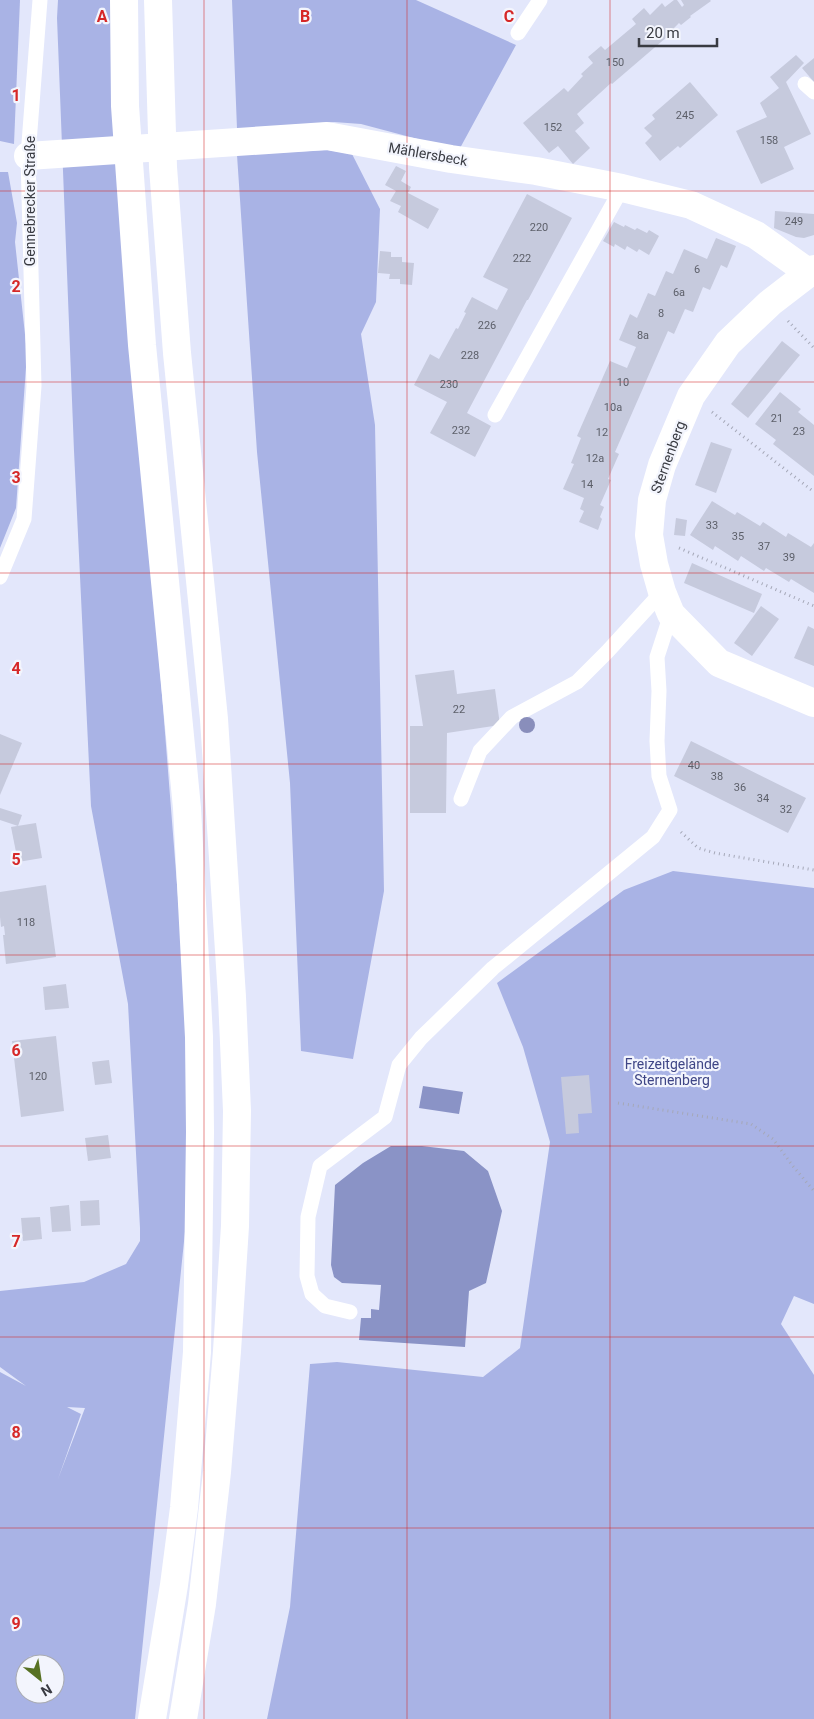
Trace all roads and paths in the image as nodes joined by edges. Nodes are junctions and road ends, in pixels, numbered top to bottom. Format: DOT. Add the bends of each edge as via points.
graph roads {
  1 [pos="40,0"];
  2 [pos="124,0"];
  3 [pos="158,0"];
  4 [pos="540,0"];
  5 [pos="518,33"];
  6 [pos="28,156"];
  7 [pos="622,188"];
  8 [pos="811,270"];
  9 [pos="770,303"];
  10 [pos="814,348"];
  11 [pos="691,396"];
  12 [pos="495,416"];
  13 [pos="814,492"];
  14 [pos="649,535"];
  15 [pos="0,577"];
  16 [pos="666,602"];
  17 [pos="814,606"];
  18 [pos="814,703"];
  19 [pos="462,799"];
  20 [pos="670,810"];
  21 [pos="814,870"];
  22 [pos="618,1103"];
  23 [pos="814,1191"];
  24 [pos="350,1312"];
  25 [pos="152,1719"];
  26 [pos="183,1719"];
  1 -- 6 [label="lane, Gennebrecker Straße"];
  2 -- 25 [label="main road" via="125,106 140,315 187,808 199,1037 197,1352 177,1566"];
  3 -- 26 [label="main road" via="163,167 177,353 214,719 237,1111 235,1226 217,1472 202,1604"];
  4 -- 5 [label="lane"];
  6 -- 7 [label="main road, Mählersbeck" via="327,136"];
  6 -- 15 [label="lane, Gennebrecker Straße" via="34,386 24,518"];
  7 -- 8 [label="main road, Mählersbeck" via="691,205 756,235"];
  7 -- 12 [label="lane"];
  8 -- 9 [label="main road, Sternenberg"];
  9 -- 10 [label="path"];
  9 -- 11 [label="main road, Sternenberg" via="728,343"];
  11 -- 13 [label="path"];
  11 -- 14 [label="main road, Sternenberg" via="662,465 652,500"];
  14 -- 16 [label="main road, Sternenberg"];
  14 -- 17 [label="path"];
  16 -- 18 [label="main road, Sternenberg" via="719,663"];
  16 -- 19 [label="lane" via="577,682 512,717 480,751"];
  16 -- 20 [label="lane" via="657,657 657,741 660,776"];
  20 -- 21 [label="path" via="682,835 698,848"];
  20 -- 24 [label="lane" via="653,837 493,968 421,1038 399,1065 385,1117 320,1166 308,1217 307,1276 312,1294 325,1306"];
  22 -- 23 [label="path" via="750,1124 773,1139"];
}
